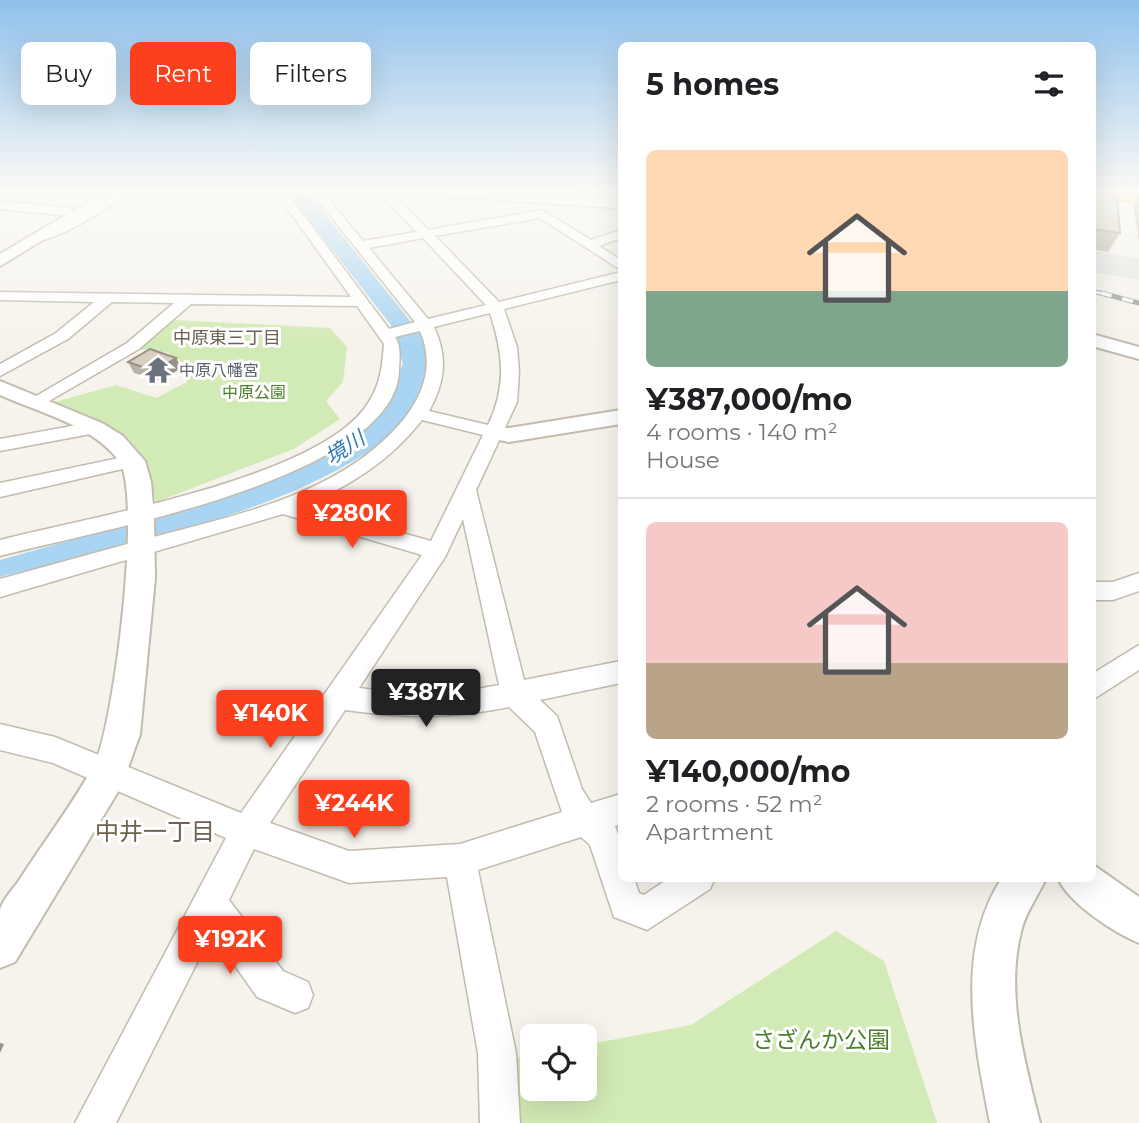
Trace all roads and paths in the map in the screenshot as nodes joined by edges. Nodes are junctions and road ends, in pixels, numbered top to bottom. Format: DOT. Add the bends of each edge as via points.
graph roads {
  1 [pos="33,241"];
  2 [pos="317,241"];
  3 [pos="359,241"];
  4 [pos="382,241"];
  5 [pos="429,241"];
  6 [pos="584,241"];
  7 [pos="600,241"];
  8 [pos="362,245"];
  9 [pos="590,245"];
  10 [pos="0,261"];
  11 [pos="618,263"];
  12 [pos="618,277"];
  13 [pos="0,296"];
  14 [pos="109,297"];
  15 [pos="190,297"];
  16 [pos="361,302"];
  17 [pos="495,307"];
  18 [pos="423,325"];
  19 [pos="389,333"];
  20 [pos="1096,333"];
  21 [pos="1096,341"];
  22 [pos="1139,346"];
  23 [pos="1139,353"];
  24 [pos="0,371"];
  25 [pos="0,387"];
  26 [pos="37,403"];
  27 [pos="418,414"];
  28 [pos="618,417"];
  29 [pos="94,428"];
  30 [pos="493,432"];
  31 [pos="0,445"];
  32 [pos="133,461"];
  33 [pos="0,490"];
  34 [pos="467,491"];
  35 [pos="284,505"];
  36 [pos="141,530"];
  37 [pos="0,548"];
  38 [pos="437,551"];
  39 [pos="1139,582"];
  40 [pos="0,588"];
  41 [pos="1096,591"];
  42 [pos="1139,656"];
  43 [pos="618,673"];
  44 [pos="1096,685"];
  45 [pos="514,694"];
  46 [pos="336,697"];
  47 [pos="4,743"];
  48 [pos="109,773"];
  49 [pos="618,809"];
  50 [pos="583,818"];
  51 [pos="247,831"];
  52 [pos="460,860"];
  53 [pos="618,881"];
  54 [pos="618,882"];
  55 [pos="693,882"];
  56 [pos="1023,882"];
  57 [pos="1084,882"];
  58 [pos="210,902"];
  59 [pos="1139,922"];
  60 [pos="0,947"];
  61 [pos="295,995"];
  62 [pos="94,1123"];
  63 [pos="500,1123"];
  64 [pos="1015,1123"];
  1 -- 10 [label="street"];
  2 -- 16 [label="street"];
  3 -- 8 [label="street"];
  4 -- 8 [label="street"];
  5 -- 17 [label="street"];
  6 -- 9 [label="street"];
  7 -- 9 [label="street"];
  8 -- 18 [label="street"];
  9 -- 11 [label="street"];
  12 -- 17 [label="street"];
  13 -- 14 [label="street"];
  14 -- 15 [label="street"];
  14 -- 24 [label="street" via="62,336"];
  15 -- 16 [label="street"];
  15 -- 26 [label="street" via="133,346"];
  16 -- 19 [label="street"];
  17 -- 18 [label="street"];
  17 -- 30 [label="street" via="504,326 511,372 508,402"];
  18 -- 19 [label="street"];
  18 -- 27 [label="street" via="434,342 437,374"];
  19 -- 36 [label="street" via="392,373 369,414 345,435 316,455 256,481 188,502"];
  20 -- 22 [label="street"];
  21 -- 23 [label="street"];
  25 -- 26 [label="street"];
  26 -- 29 [label="street"];
  27 -- 30 [label="street"];
  27 -- 35 [label="street" via="358,470"];
  28 -- 30 [label="street" via="509,435"];
  29 -- 31 [label="street"];
  29 -- 32 [label="street" via="115,441"];
  30 -- 34 [label="street"];
  32 -- 33 [label="street"];
  32 -- 36 [label="street"];
  34 -- 38 [label="street"];
  34 -- 45 [label="street"];
  35 -- 36 [label="street" via="243,520"];
  35 -- 38 [label="street"];
  36 -- 37 [label="street"];
  36 -- 40 [label="street"];
  36 -- 48 [label="street" via="130,687 123,734"];
  38 -- 46 [label="street"];
  39 -- 41 [label="street"];
  42 -- 44 [label="street"];
  43 -- 45 [label="street"];
  45 -- 46 [label="street" via="471,703 407,706"];
  45 -- 50 [label="street" via="547,725 569,797"];
  46 -- 51 [label="street"];
  47 -- 48 [label="street" via="55,750"];
  48 -- 51 [label="street"];
  48 -- 60 [label="street"];
  49 -- 50 [label="street"];
  50 -- 52 [label="street"];
  50 -- 53 [label="street" via="603,835"];
  51 -- 52 [label="street" via="349,867"];
  51 -- 58 [label="street"];
  52 -- 63 [label="street" via="497,1053"];
  54 -- 55 [label="street" via="626,905 647,914"];
  56 -- 64 [label="street" via="1011,896 1000,928 995,975 996,1036"];
  57 -- 59 [label="street"];
  58 -- 61 [label="street" via="270,984"];
  58 -- 62 [label="street"];
}
